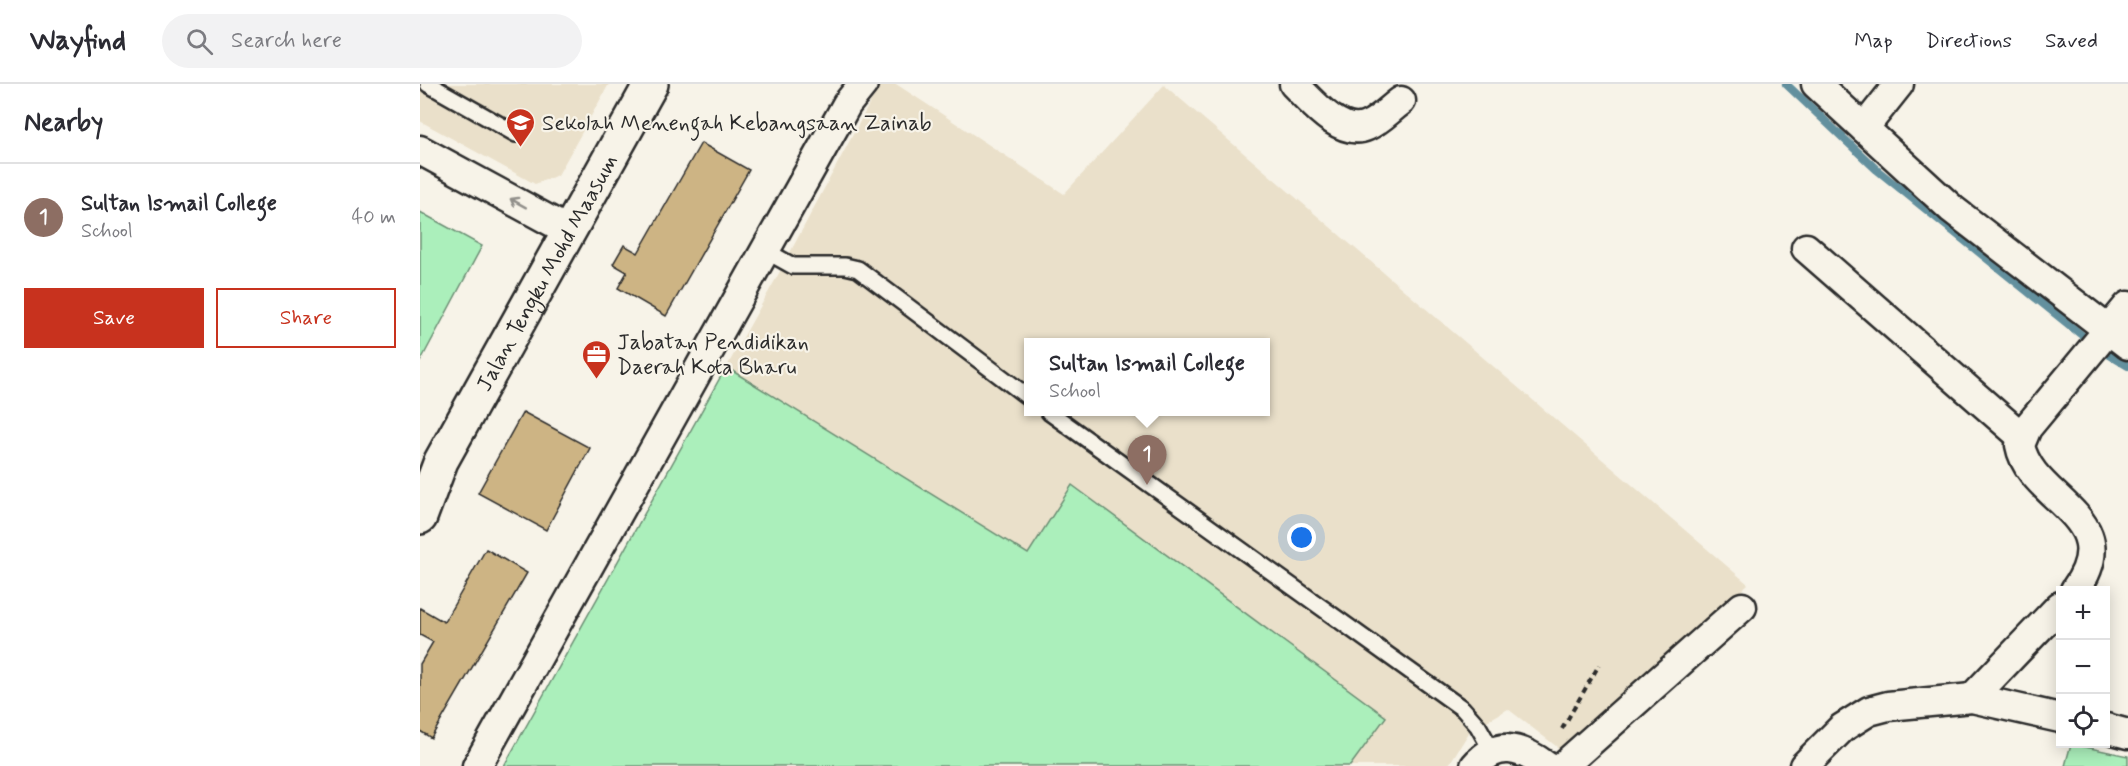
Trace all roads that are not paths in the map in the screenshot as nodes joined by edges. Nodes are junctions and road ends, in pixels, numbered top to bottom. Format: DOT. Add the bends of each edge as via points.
graph roads {
  1 [pos="428,84"];
  2 [pos="651,84"];
  3 [pos="863,84"];
  4 [pos="1294,84"];
  5 [pos="1816,84"];
  6 [pos="1899,84"];
  7 [pos="1401,101"];
  8 [pos="1864,128"];
  9 [pos="516,134"];
  10 [pos="420,150"];
  11 [pos="569,231"];
  12 [pos="1806,248"];
  13 [pos="766,251"];
  14 [pos="2128,306"];
  15 [pos="2118,338"];
  16 [pos="1024,393"];
  17 [pos="1056,416"];
  18 [pos="2022,436"];
  19 [pos="441,461"];
  20 [pos="420,488"];
  21 [pos="420,517"];
  22 [pos="2079,586"];
  23 [pos="1742,607"];
  24 [pos="2056,611"];
  25 [pos="1972,698"];
  26 [pos="2056,717"];
  27 [pos="2110,729"];
  28 [pos="2128,734"];
  29 [pos="1484,758"];
  30 [pos="1550,765"];
  31 [pos="477,766"];
  32 [pos="1804,766"];
  1 -- 9 [label="lane"];
  2 -- 11 [label="main road, Jalan Tengku Mohd Maasum"];
  3 -- 13 [label="street" via="847,104"];
  4 -- 7 [label="street" via="1348,128 1365,128"];
  5 -- 8 [label="street"];
  6 -- 8 [label="street"];
  8 -- 15 [label="street" via="1952,208"];
  11 -- 10 [label="street, one-way"];
  11 -- 19 [label="main road, Jalan Tengku Mohd Maasum"];
  12 -- 18 [label="street"];
  13 -- 16 [label="lane" via="793,266 858,269"];
  13 -- 31 [label="street"];
  14 -- 15 [label="street"];
  15 -- 18 [label="street"];
  17 -- 29 [label="lane" via="1463,709 1478,726"];
  18 -- 22 [label="street" via="2020,445 2025,461 2090,525 2097,539 2094,568"];
  19 -- 20 [label="main road, Jalan Tengku Mohd Maasum"];
  19 -- 21 [label="main road, Jalan Tengku Mohd Maasum"];
  23 -- 30 [label="street"];
  24 -- 25 [label="street"];
  25 -- 26 [label="street"];
  25 -- 32 [label="street" via="1869,711 1842,728"];
  27 -- 28 [label="street"];
  29 -- 30 [label="street" via="1510,748"];
}
